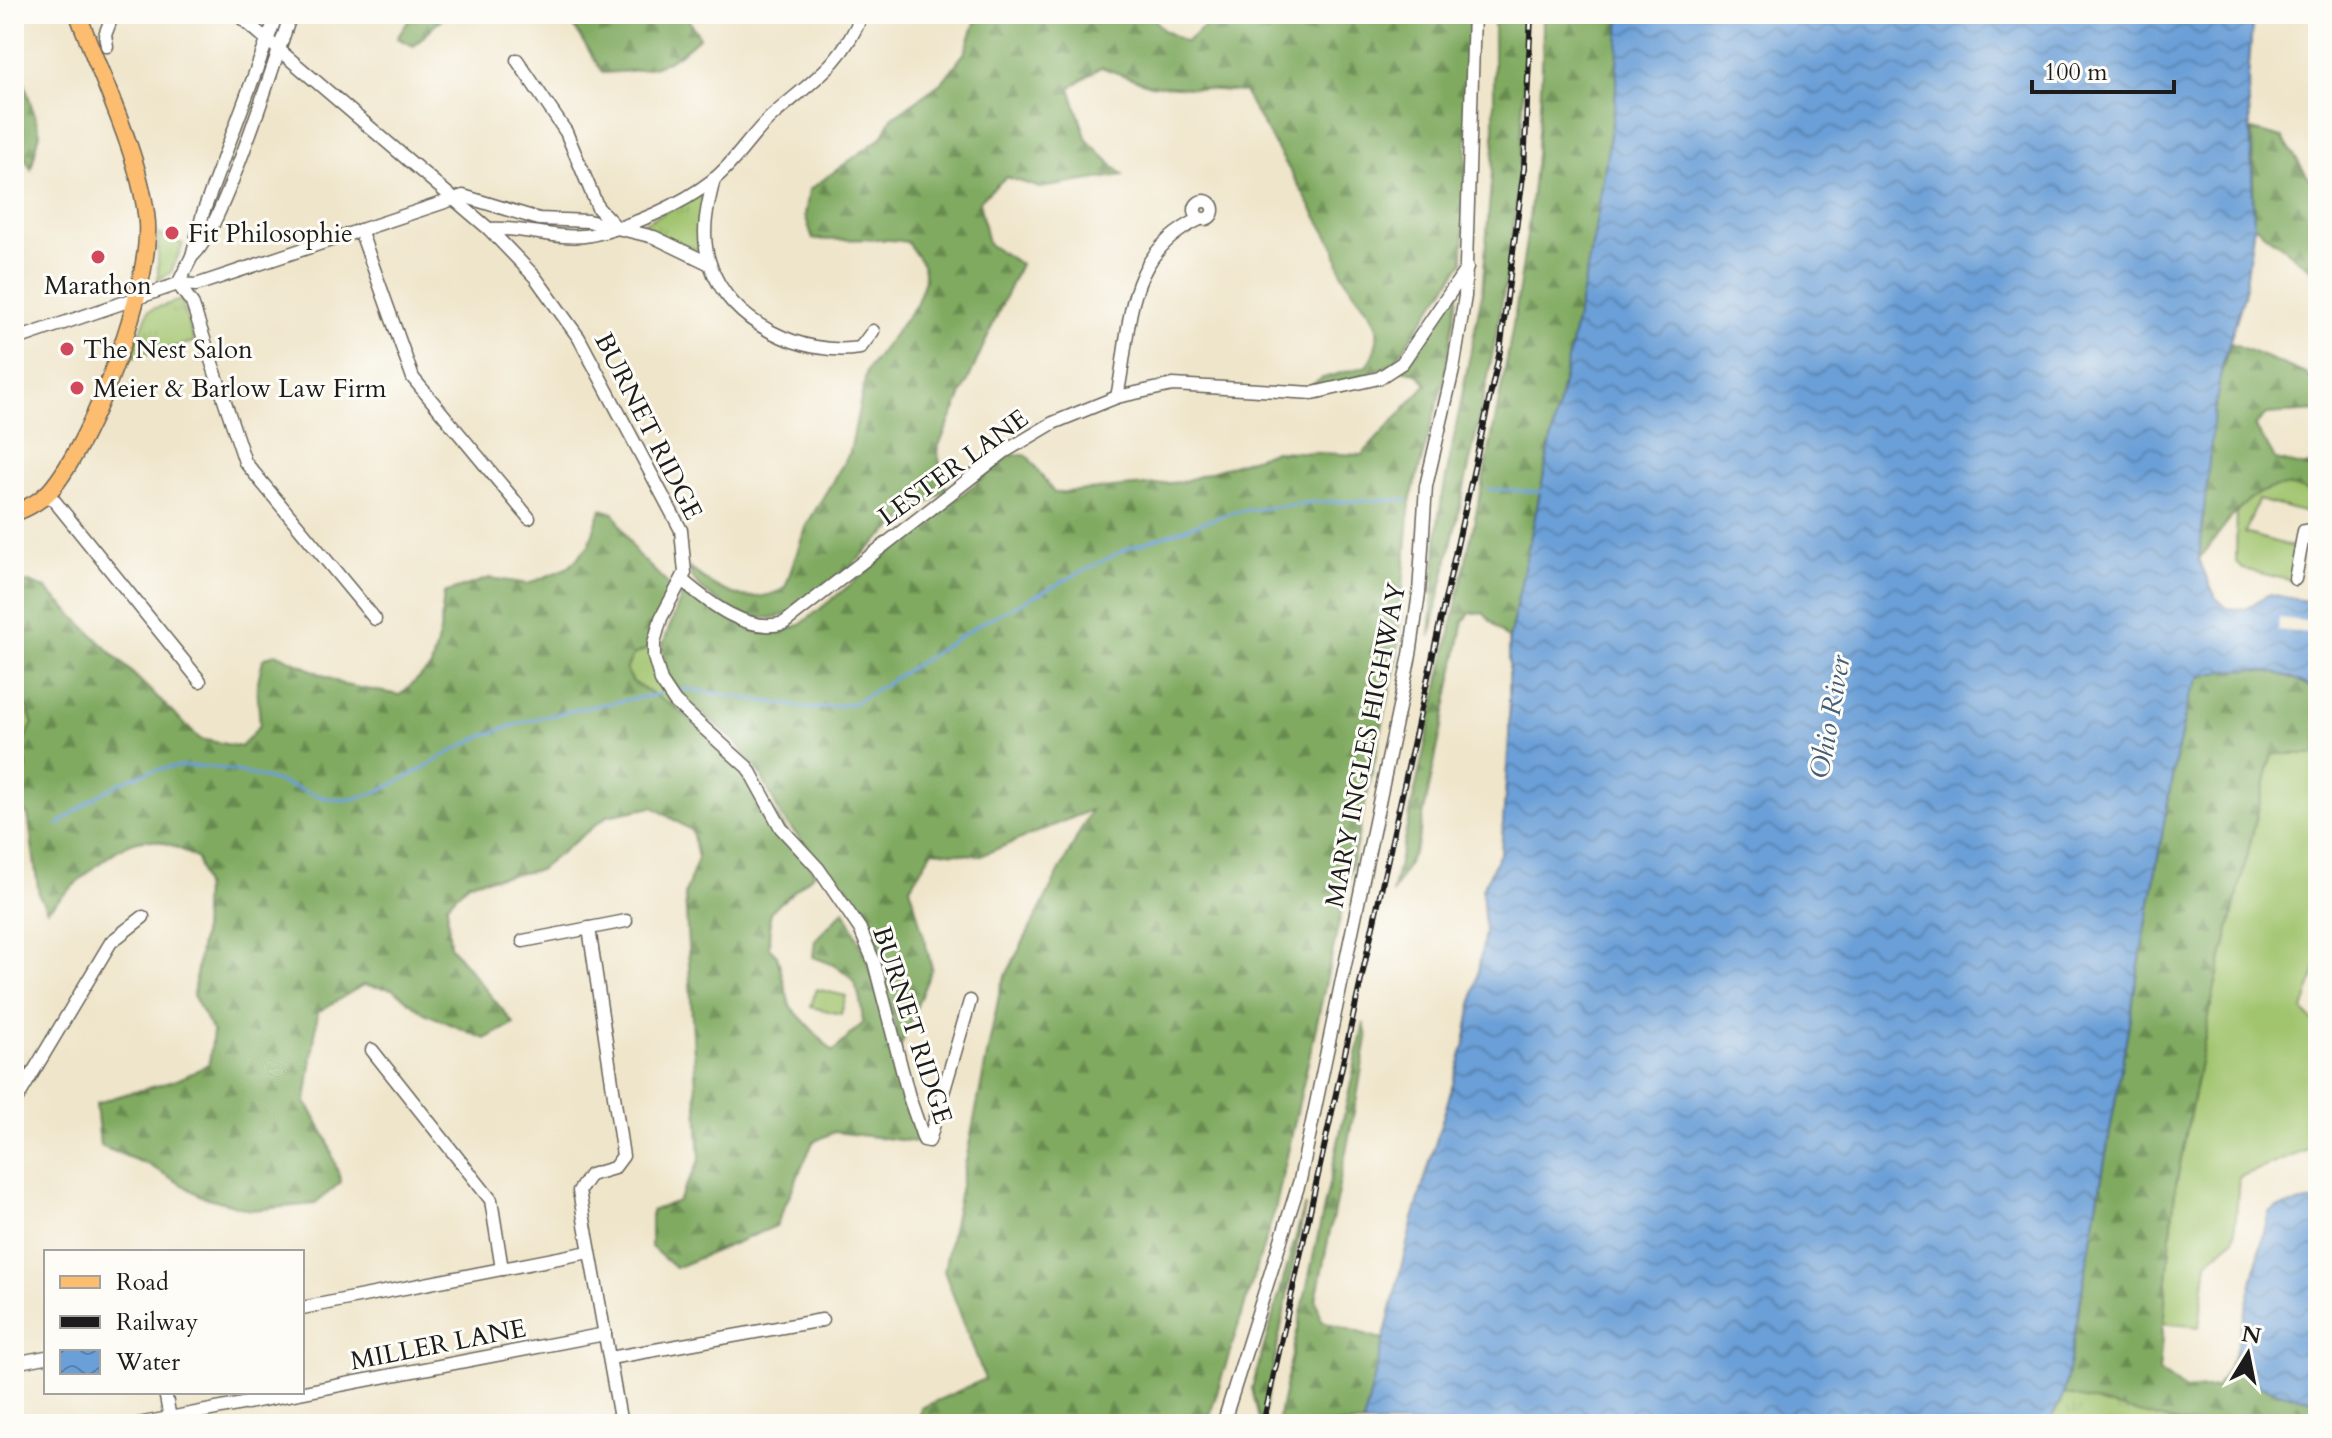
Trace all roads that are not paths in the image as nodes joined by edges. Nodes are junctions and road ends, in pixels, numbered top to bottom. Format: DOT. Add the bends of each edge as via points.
graph roads {
  1 [pos="78,14"];
  2 [pos="113,14"];
  3 [pos="237,14"];
  4 [pos="277,14"];
  5 [pos="291,14"];
  6 [pos="862,14"];
  7 [pos="1474,14"];
  8 [pos="268,39"];
  9 [pos="107,46"];
  10 [pos="279,51"];
  11 [pos="517,60"];
  12 [pos="714,179"];
  13 [pos="452,200"];
  14 [pos="1200,219"];
  15 [pos="617,228"];
  16 [pos="489,229"];
  17 [pos="360,230"];
  18 [pos="192,256"];
  19 [pos="710,264"];
  20 [pos="1467,268"];
  21 [pos="178,284"];
  22 [pos="137,299"];
  23 [pos="873,331"];
  24 [pos="14,340"];
  25 [pos="1117,397"];
  26 [pos="48,493"];
  27 [pos="14,513"];
  28 [pos="529,518"];
  29 [pos="2318,528"];
  30 [pos="2295,579"];
  31 [pos="682,580"];
  32 [pos="375,619"];
  33 [pos="200,681"];
  34 [pos="143,917"];
  35 [pos="626,921"];
  36 [pos="589,928"];
  37 [pos="523,941"];
  38 [pos="970,1001"];
  39 [pos="372,1050"];
  40 [pos="14,1104"];
  41 [pos="589,1252"];
  42 [pos="502,1269"];
  43 [pos="304,1308"];
  44 [pos="822,1320"];
  45 [pos="605,1334"];
  46 [pos="44,1357"];
  47 [pos="610,1358"];
  48 [pos="14,1363"];
  49 [pos="304,1392"];
  50 [pos="165,1394"];
  51 [pos="294,1394"];
  52 [pos="170,1418"];
  53 [pos="138,1424"];
  54 [pos="621,1424"];
  55 [pos="1223,1424"];
  1 -- 22 [label="main road" via="142,196 147,235"];
  2 -- 9 [label="street"];
  3 -- 8 [label="street, BURNET RIDGE"];
  4 -- 8 [label="street"];
  5 -- 10 [label="street"];
  6 -- 12 [label="street" via="836,62 761,127"];
  7 -- 20 [label="street, MARY INGLES HIGHWAY"];
  8 -- 10 [label="street, BURNET RIDGE"];
  8 -- 18 [label="street"];
  10 -- 13 [label="street, BURNET RIDGE"];
  10 -- 18 [label="street" via="218,212 200,251"];
  11 -- 15 [label="street" via="566,132 598,208"];
  12 -- 15 [label="street"];
  12 -- 19 [label="street" via="705,226"];
  13 -- 15 [label="street" via="474,198 539,219"];
  13 -- 16 [label="street, BURNET RIDGE"];
  13 -- 17 [label="street"];
  14 -- 25 [label="street" via="1159,247 1143,268"];
  15 -- 16 [label="street" via="570,237"];
  15 -- 19 [label="street" via="666,241"];
  16 -- 31 [label="street, BURNET RIDGE" via="547,292 603,381 677,518 686,562"];
  17 -- 21 [label="street" via="196,285"];
  17 -- 28 [label="street" via="413,378"];
  18 -- 21 [label="street"];
  19 -- 23 [label="street" via="750,317 792,342 826,350 860,348"];
  20 -- 25 [label="street, LESTER LANE" via="1402,363 1373,380 1313,393 1184,384"];
  20 -- 55 [label="street, MARY INGLES HIGHWAY" via="1461,327 1426,486 1417,617 1380,805 1300,1180"];
  21 -- 22 [label="street"];
  21 -- 32 [label="street" via="192,303 245,462"];
  22 -- 24 [label="street"];
  22 -- 26 [label="main road" via="80,446"];
  25 -- 31 [label="street, LESTER LANE" via="1021,440 784,623 763,627 738,618"];
  26 -- 27 [label="main road"];
  26 -- 33 [label="street"];
  29 -- 30 [label="street" via="2304,531"];
  31 -- 38 [label="street, BURNET RIDGE" via="654,643 661,681 675,702 748,768 781,828 818,868 860,929 924,1140 929,1141 941,1111"];
  34 -- 40 [label="street" via="111,942"];
  35 -- 36 [label="street"];
  36 -- 37 [label="street"];
  36 -- 41 [label="street" via="623,1148 617,1166 590,1175 579,1191"];
  39 -- 42 [label="street" via="491,1200"];
  41 -- 42 [label="street"];
  41 -- 45 [label="street"];
  42 -- 43 [label="street"];
  44 -- 47 [label="street"];
  45 -- 47 [label="street"];
  45 -- 49 [label="street, MILLER LANE"];
  46 -- 48 [label="street"];
  47 -- 54 [label="street"];
  50 -- 52 [label="street"];
  51 -- 52 [label="street, MILLER LANE"];
  52 -- 53 [label="street, MILLER LANE"];
}
